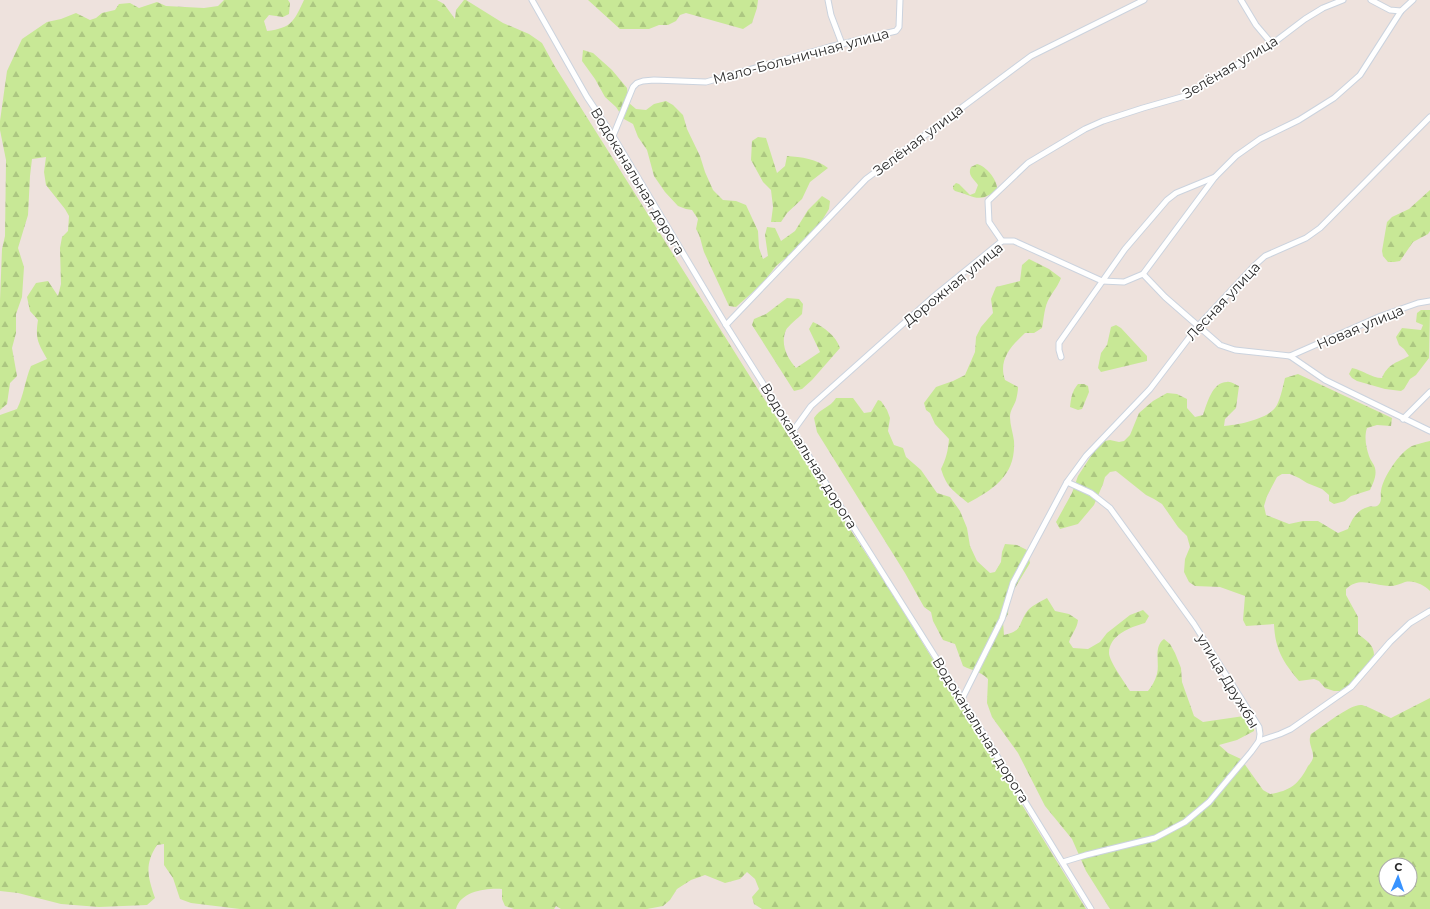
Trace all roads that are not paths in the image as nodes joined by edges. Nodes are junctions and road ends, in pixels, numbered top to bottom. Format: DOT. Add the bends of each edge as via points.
graph roads {
  1 [pos="532,0"];
  2 [pos="828,0"];
  3 [pos="900,0"];
  4 [pos="1144,0"];
  5 [pos="1241,0"];
  6 [pos="1343,0"];
  7 [pos="1371,0"];
  8 [pos="1414,0"];
  9 [pos="1402,11"];
  10 [pos="842,44"];
  11 [pos="1272,44"];
  12 [pos="1430,118"];
  13 [pos="613,136"];
  14 [pos="1215,176"];
  15 [pos="1002,241"];
  16 [pos="1143,274"];
  17 [pos="1102,281"];
  18 [pos="1430,302"];
  19 [pos="726,326"];
  20 [pos="1198,326"];
  21 [pos="1290,356"];
  22 [pos="1061,357"];
  23 [pos="1430,392"];
  24 [pos="1403,419"];
  25 [pos="793,431"];
  26 [pos="1430,431"];
  27 [pos="1067,482"];
  28 [pos="1430,611"];
  29 [pos="962,699"];
  30 [pos="1259,741"];
  31 [pos="1063,862"];
  32 [pos="1091,909"];
  1 -- 13 [label="street, Водоканальная дорога" via="587,97"];
  2 -- 10 [label="street"];
  3 -- 10 [label="street, Мало-Больничная улица" via="899,27 896,31"];
  4 -- 19 [label="street, Зелёная улица" via="1031,56 866,179"];
  5 -- 11 [label="street" via="1256,25"];
  6 -- 11 [label="street, Зелёная улица" via="1305,19"];
  7 -- 9 [label="street" via="1390,10"];
  8 -- 9 [label="street"];
  9 -- 14 [label="street" via="1360,75 1334,98 1254,143"];
  10 -- 13 [label="street, Мало-Больничная улица" via="706,82 654,80 638,83"];
  11 -- 15 [label="street, Зелёная улица" via="1185,96 1103,121 1028,162 988,201 989,222"];
  12 -- 20 [label="street, Лесная улица" via="1320,228 1306,238 1265,256"];
  13 -- 19 [label="street, Водоканальная дорога"];
  14 -- 16 [label="street"];
  14 -- 17 [label="street" via="1176,193 1167,200"];
  15 -- 17 [label="street, Дорожная улица" via="1014,241"];
  15 -- 25 [label="street, Дорожная улица" via="932,298 811,406"];
  16 -- 17 [label="street, Дорожная улица" via="1128,281"];
  16 -- 20 [label="street"];
  17 -- 22 [label="street" via="1059,343"];
  18 -- 21 [label="street, Новая улица" via="1418,303 1381,316"];
  19 -- 25 [label="street, Водоканальная дорога"];
  20 -- 21 [label="street" via="1220,346"];
  20 -- 27 [label="street, Лесная улица" via="1150,390 1086,456"];
  21 -- 24 [label="street" via="1324,380"];
  23 -- 24 [label="street"];
  24 -- 26 [label="street"];
  25 -- 29 [label="street, Водоканальная дорога"];
  27 -- 29 [label="street, Лесная улица" via="1013,583 1002,619"];
  27 -- 30 [label="street, улица Дружбы" via="1091,493 1110,508 1194,624 1259,728"];
  28 -- 30 [label="street" via="1410,623 1390,642 1351,688 1291,729"];
  29 -- 31 [label="street, Водоканальная дорога"];
  30 -- 31 [label="street, улица Дружбы" via="1209,802 1185,822 1155,838"];
  31 -- 32 [label="street, Водоканальная дорога"];
}
